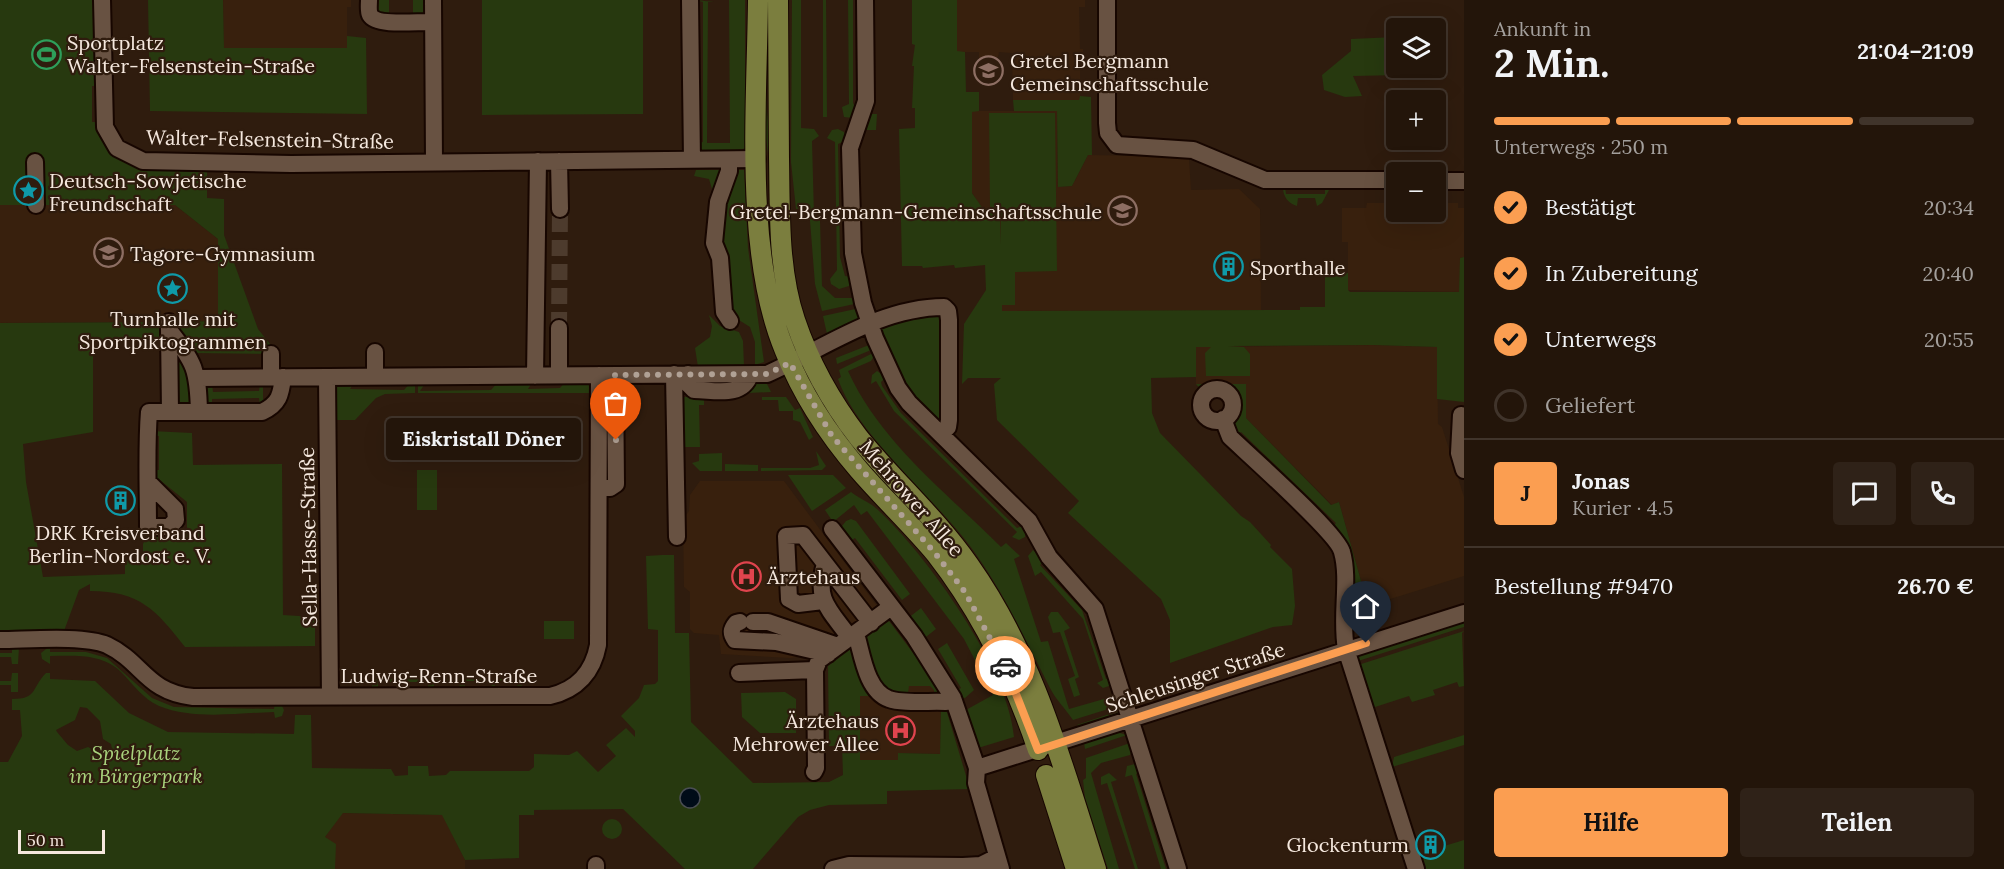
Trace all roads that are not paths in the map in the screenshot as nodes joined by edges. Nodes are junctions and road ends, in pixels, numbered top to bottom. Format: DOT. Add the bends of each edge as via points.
graph roads {
  1 [pos="102,0"];
  2 [pos="369,0"];
  3 [pos="433,0"];
  4 [pos="690,0"];
  5 [pos="758,0"];
  6 [pos="778,0"];
  7 [pos="865,0"];
  8 [pos="1107,0"];
  9 [pos="433,22"];
  10 [pos="757,159"];
  11 [pos="692,160"];
  12 [pos="729,160"];
  13 [pos="434,161"];
  14 [pos="538,161"];
  15 [pos="560,161"];
  16 [pos="35,162"];
  17 [pos="1386,180"];
  18 [pos="1446,181"];
  19 [pos="1464,181"];
  20 [pos="36,205"];
  21 [pos="560,209"];
  22 [pos="730,321"];
  23 [pos="871,325"];
  24 [pos="559,328"];
  25 [pos="375,352"];
  26 [pos="808,353"];
  27 [pos="271,354"];
  28 [pos="790,363"];
  29 [pos="681,374"];
  30 [pos="559,375"];
  31 [pos="607,375"];
  32 [pos="535,376"];
  33 [pos="277,377"];
  34 [pos="327,377"];
  35 [pos="375,377"];
  36 [pos="199,378"];
  37 [pos="170,412"];
  38 [pos="199,412"];
  39 [pos="1461,415"];
  40 [pos="1223,419"];
  41 [pos="941,434"];
  42 [pos="1464,470"];
  43 [pos="147,482"];
  44 [pos="832,529"];
  45 [pos="677,537"];
  46 [pos="825,564"];
  47 [pos="823,601"];
  48 [pos="891,608"];
  49 [pos="1464,613"];
  50 [pos="871,623"];
  51 [pos="0,640"];
  52 [pos="843,643"];
  53 [pos="1346,649"];
  54 [pos="815,670"];
  55 [pos="739,673"];
  56 [pos="330,696"];
  57 [pos="953,698"];
  58 [pos="1132,721"];
  59 [pos="1048,747"];
  60 [pos="977,768"];
  61 [pos="814,772"];
  62 [pos="1046,775"];
  63 [pos="999,863"];
  64 [pos="832,869"];
  65 [pos="1076,869"];
  66 [pos="1096,869"];
  67 [pos="1178,869"];
  68 [pos="1416,869"];
  1 -- 13 [label="street, Walter-Felsenstein-Straße" via="103,116 112,143 129,156 152,162 192,164"];
  2 -- 9 [label="street" via="369,12 375,20"];
  3 -- 9 [label="street"];
  4 -- 11 [label="street"];
  5 -- 10 [label="main road, Mehrower Allee"];
  6 -- 26 [label="main road, Mehrower Allee" via="783,252 794,317"];
  7 -- 23 [label="street" via="866,101 850,148 852,253"];
  8 -- 17 [label="street" via="1107,123 1108,133 1118,145 1188,149 1265,180"];
  9 -- 13 [label="street"];
  10 -- 12 [label="street, Walter-Felsenstein-Straße"];
  10 -- 28 [label="main road, Mehrower Allee" via="766,287 774,323"];
  11 -- 12 [label="street, Walter-Felsenstein-Straße"];
  11 -- 15 [label="street, Walter-Felsenstein-Straße"];
  12 -- 22 [label="street" via="718,202 714,243 720,258 724,312"];
  13 -- 14 [label="street, Walter-Felsenstein-Straße"];
  14 -- 15 [label="street, Walter-Felsenstein-Straße"];
  14 -- 32 [label="street"];
  15 -- 21 [label="street"];
  16 -- 20 [label="street"];
  18 -- 19 [label="street"];
  23 -- 26 [label="street"];
  23 -- 41 [label="street" via="898,388"];
  23 -- 41 [label="street" via="910,310 944,307 948,311 949,420"];
  24 -- 30 [label="street"];
  25 -- 35 [label="street"];
  26 -- 28 [label="street"];
  26 -- 59 [label="main road, Mehrower Allee" via="860,438 945,533 984,586 1032,676"];
  27 -- 33 [label="street"];
  28 -- 29 [label="street" via="767,374"];
  28 -- 59 [label="main road, Mehrower Allee" via="832,436 935,553 972,603"];
  29 -- 31 [label="street"];
  29 -- 45 [label="street"];
  30 -- 31 [label="street"];
  30 -- 32 [label="street"];
  31 -- 56 [label="street, Ludwig-Renn-Straße" via="607,435 599,488 598,645 593,664 576,685 550,696"];
  32 -- 35 [label="street"];
  33 -- 34 [label="street"];
  33 -- 36 [label="street"];
  33 -- 38 [label="street" via="280,397 262,412"];
  34 -- 35 [label="street"];
  34 -- 56 [label="street, Sella-Hasse-Straße"];
  36 -- 37 [label="street" via="169,326"];
  36 -- 38 [label="street"];
  37 -- 38 [label="street"];
  37 -- 43 [label="street" via="149,412"];
  39 -- 42 [label="street" via="1459,453"];
  40 -- 53 [label="street" via="1230,437 1338,543 1344,563 1342,630"];
  41 -- 58 [label="street" via="1029,521 1049,557 1089,600 1103,629"];
  44 -- 48 [label="street"];
  46 -- 47 [label="street" via="819,591"];
  46 -- 47 [label="street" via="803,536 786,536 789,599 798,604"];
  46 -- 50 [label="street"];
  47 -- 52 [label="street"];
  48 -- 50 [label="street"];
  48 -- 57 [label="street" via="937,669"];
  49 -- 53 [label="street, Schleusinger Straße"];
  50 -- 52 [label="street"];
  51 -- 56 [label="street, Ludwig-Renn-Straße" via="99,642 116,650 162,690 176,695"];
  52 -- 52 [label="street" via="768,622 736,623 732,628 735,640"];
  52 -- 54 [label="street" via="819,660"];
  52 -- 57 [label="street" via="874,687 888,699 946,702"];
  53 -- 58 [label="street, Schleusinger Straße"];
  53 -- 68 [label="street"];
  54 -- 55 [label="street"];
  54 -- 61 [label="street"];
  57 -- 60 [label="street"];
  58 -- 59 [label="street, Schleusinger Straße"];
  58 -- 67 [label="street"];
  59 -- 60 [label="street"];
  59 -- 66 [label="main road, Mehrower Allee"];
  60 -- 63 [label="street" via="976,783"];
  62 -- 65 [label="main road"];
  63 -- 64 [label="street" via="849,865"];
}
